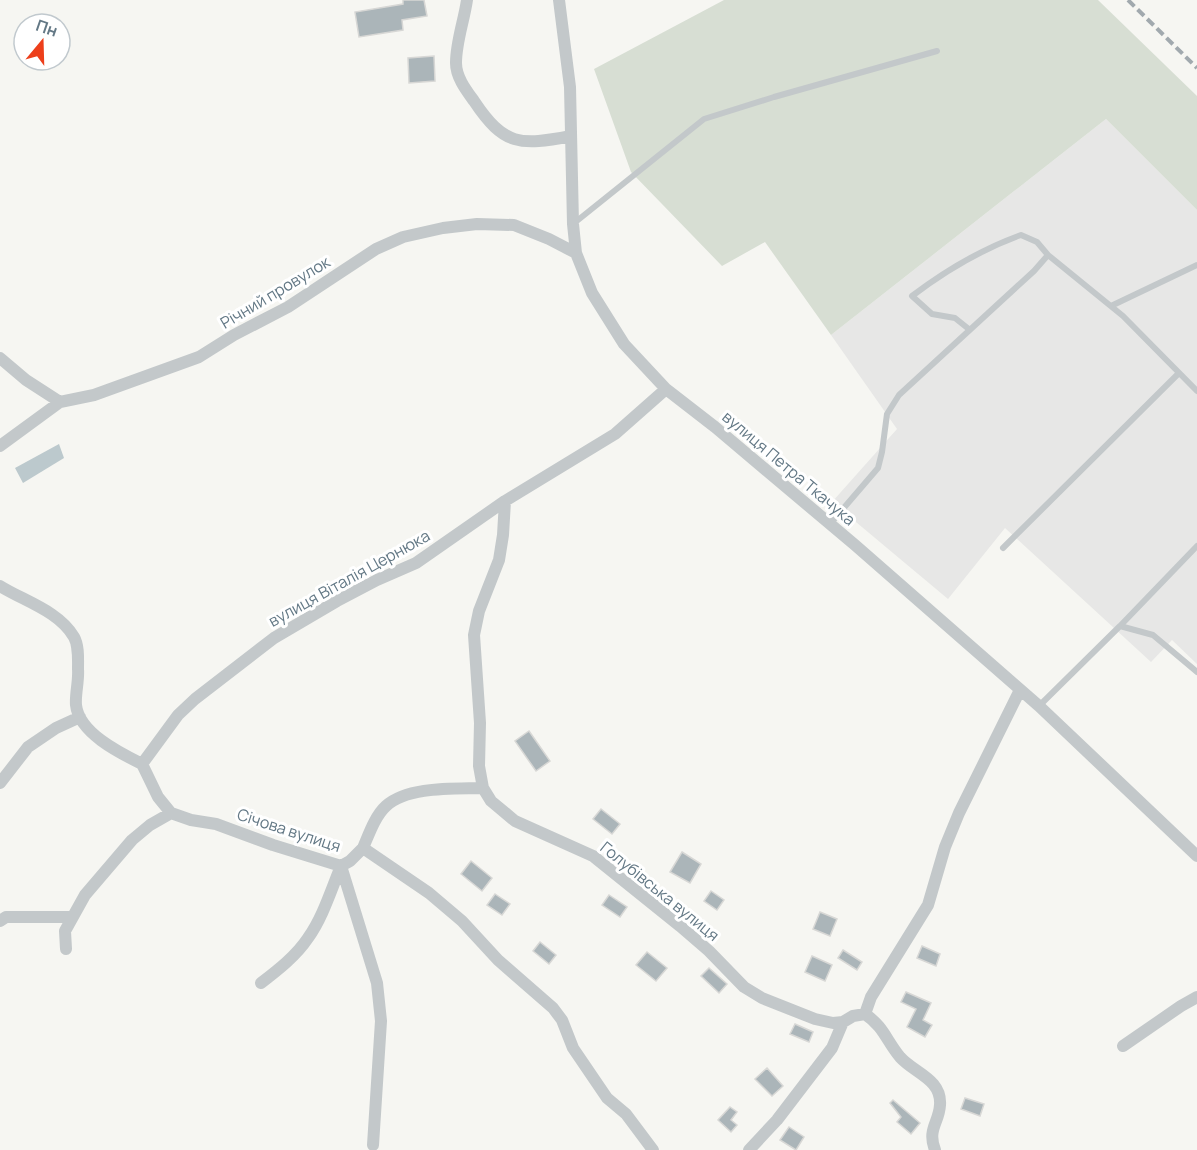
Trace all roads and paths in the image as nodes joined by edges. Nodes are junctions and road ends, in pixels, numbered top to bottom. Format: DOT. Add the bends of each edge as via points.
graph roads {
  1 [pos="467,0"];
  2 [pos="560,0"];
  3 [pos="937,51"];
  4 [pos="571,136"];
  5 [pos="573,224"];
  6 [pos="576,253"];
  7 [pos="1048,255"];
  8 [pos="1197,265"];
  9 [pos="1111,306"];
  10 [pos="970,330"];
  11 [pos="1,362"];
  12 [pos="1179,373"];
  13 [pos="666,389"];
  14 [pos="1197,391"];
  15 [pos="60,402"];
  16 [pos="0,446"];
  17 [pos="505,501"];
  18 [pos="830,524"];
  19 [pos="1197,546"];
  20 [pos="1003,548"];
  21 [pos="0,586"];
  22 [pos="1120,626"];
  23 [pos="1197,672"];
  24 [pos="1020,690"];
  25 [pos="1039,706"];
  26 [pos="80,717"];
  27 [pos="142,764"];
  28 [pos="0,783"];
  29 [pos="483,788"];
  30 [pos="171,813"];
  31 [pos="363,848"];
  32 [pos="1197,856"];
  33 [pos="341,866"];
  34 [pos="73,917"];
  35 [pos="0,921"];
  36 [pos="66,949"];
  37 [pos="261,983"];
  38 [pos="1197,997"];
  39 [pos="865,1014"];
  40 [pos="843,1022"];
  41 [pos="1123,1046"];
  42 [pos="373,1144"];
  43 [pos="653,1150"];
  44 [pos="749,1150"];
  45 [pos="935,1150"];
  1 -- 4 [label="street" via="456,67 483,116 498,132 518,140"];
  2 -- 4 [label="street, вулиця Петра Ткачука"];
  3 -- 5 [label="lane" via="704,119"];
  4 -- 5 [label="street, вулиця Петра Ткачука"];
  5 -- 6 [label="street, вулиця Петра Ткачука"];
  6 -- 13 [label="street, вулиця Петра Ткачука" via="591,293 624,344"];
  6 -- 15 [label="street, Річний провулок" via="514,225 477,224 403,237 376,249 288,307 199,357"];
  7 -- 9 [label="lane"];
  7 -- 10 [label="lane"];
  7 -- 10 [label="lane" via="1037,242 1021,235 965,261 912,296 932,314 955,318"];
  8 -- 9 [label="lane"];
  9 -- 12 [label="lane"];
  10 -- 18 [label="lane" via="899,395 887,414 878,468"];
  11 -- 15 [label="street"];
  12 -- 14 [label="lane"];
  12 -- 20 [label="lane"];
  13 -- 17 [label="street, вулиця Віталія Цернюка" via="615,434"];
  13 -- 18 [label="street, вулиця Петра Ткачука"];
  15 -- 16 [label="street, Річний провулок"];
  17 -- 27 [label="street, вулиця Віталія Цернюка" via="416,563 337,601 274,638 178,715"];
  17 -- 29 [label="street" via="499,561 474,635"];
  18 -- 24 [label="street, вулиця Петра Ткачука"];
  19 -- 22 [label="lane"];
  21 -- 26 [label="street" via="62,622 76,639 76,705"];
  22 -- 23 [label="lane" via="1153,635"];
  22 -- 25 [label="lane"];
  24 -- 25 [label="street, вулиця Петра Ткачука"];
  24 -- 39 [label="street" via="959,813 928,905 871,996"];
  25 -- 32 [label="street, вулиця Петра Ткачука"];
  26 -- 27 [label="street" via="100,738"];
  26 -- 28 [label="street" via="28,747"];
  27 -- 30 [label="street" via="158,797"];
  29 -- 31 [label="street" via="435,789 396,800 378,816"];
  29 -- 40 [label="street, Голубівська вулиця" via="491,801 515,821 594,856 709,951 744,987 815,1019"];
  30 -- 33 [label="street, Січова вулиця"];
  30 -- 34 [label="street" via="132,840 85,895"];
  31 -- 33 [label="street, Січова вулиця"];
  31 -- 43 [label="street, Січова вулиця" via="429,893 553,1008 573,1048 607,1098 626,1114"];
  33 -- 37 [label="street" via="309,937 297,953"];
  33 -- 42 [label="street" via="377,983 381,1021"];
  34 -- 35 [label="street" via="6,917"];
  34 -- 36 [label="street" via="65,931"];
  38 -- 41 [label="street"];
  39 -- 40 [label="street, Голубівська вулиця"];
  39 -- 45 [label="street" via="878,1023 901,1058 937,1089 940,1105 932,1129"];
  40 -- 44 [label="street" via="832,1048"];
}
